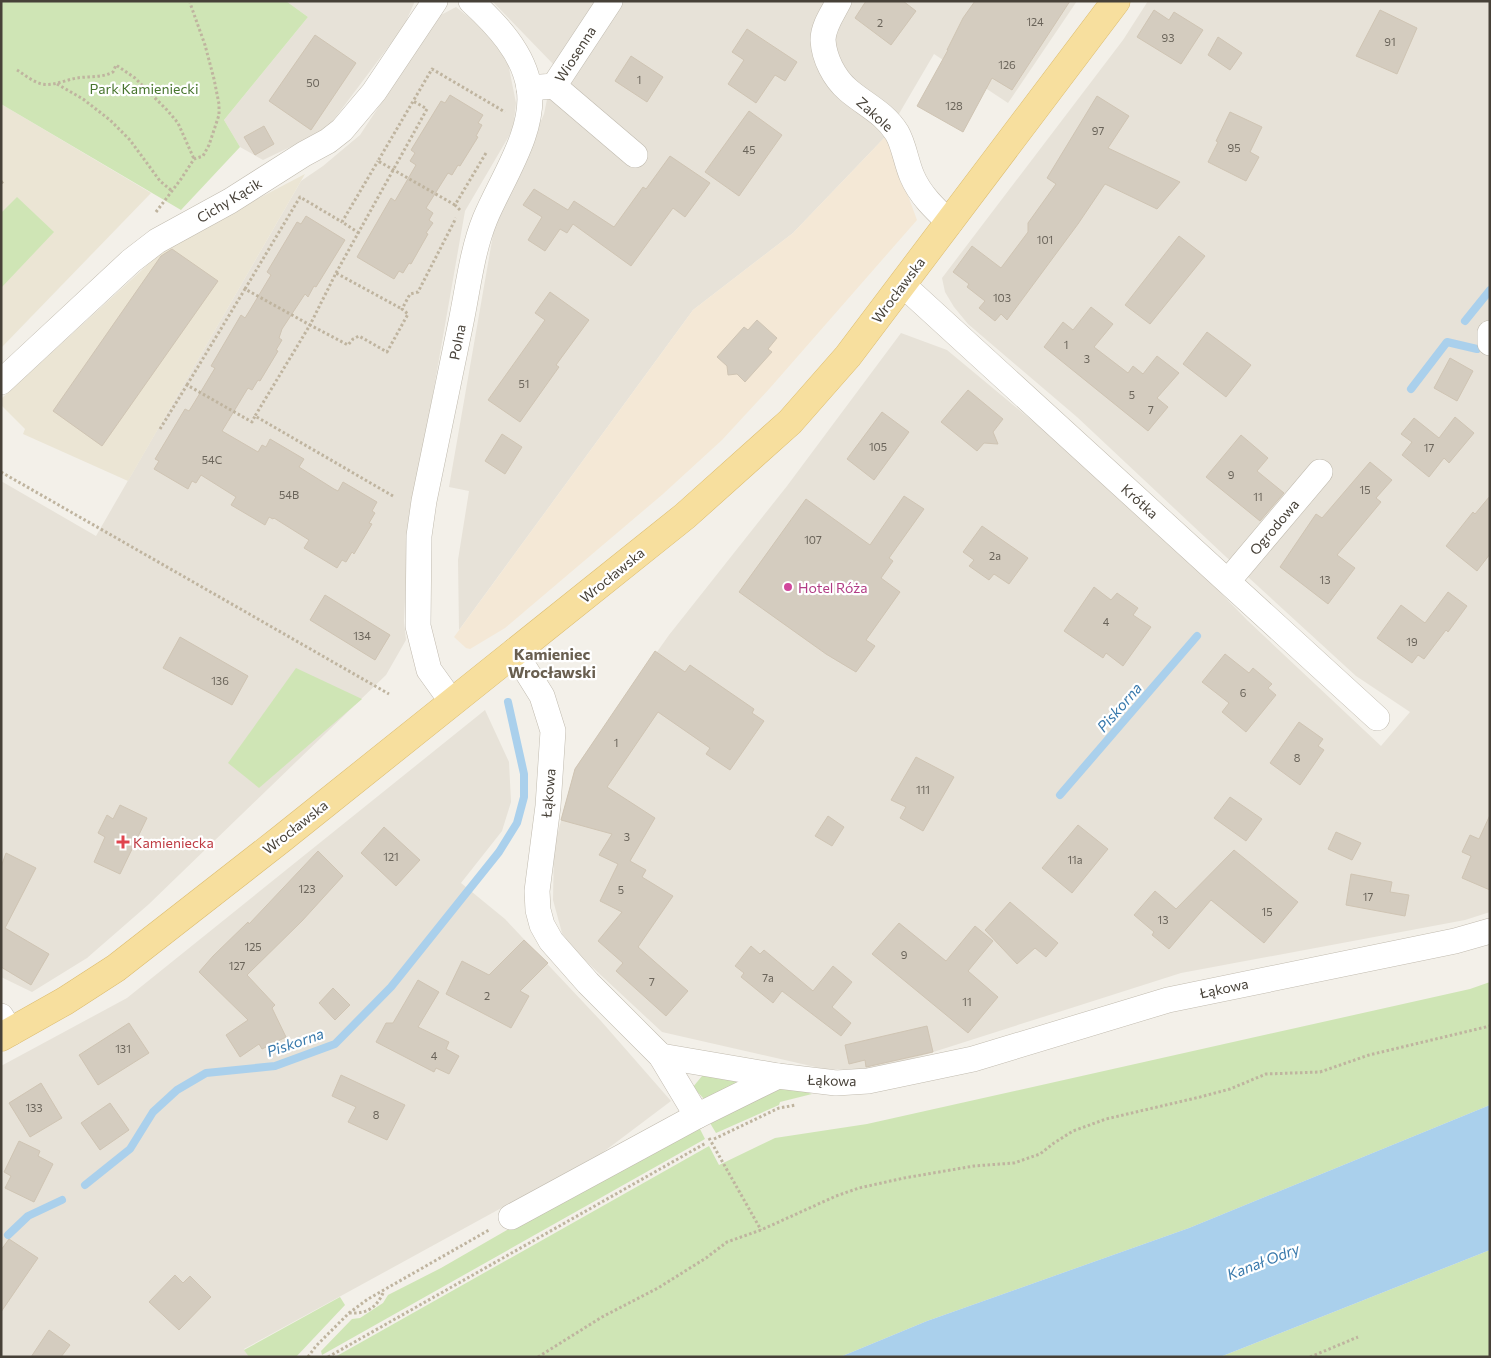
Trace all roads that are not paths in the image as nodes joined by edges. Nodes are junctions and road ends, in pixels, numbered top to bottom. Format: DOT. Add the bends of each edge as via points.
graph roads {
  1 [pos="435,1"];
  2 [pos="471,1"];
  3 [pos="610,1"];
  4 [pos="839,1"];
  5 [pos="1116,1"];
  6 [pos="554,86"];
  7 [pos="529,88"];
  8 [pos="635,155"];
  9 [pos="950,223"];
  10 [pos="902,284"];
  11 [pos="1490,333"];
  12 [pos="1490,343"];
  13 [pos="1,382"];
  14 [pos="1320,472"];
  15 [pos="1228,581"];
  16 [pos="514,651"];
  17 [pos="452,702"];
  18 [pos="1378,718"];
  19 [pos="1490,931"];
  20 [pos="4,1029"];
  21 [pos="660,1056"];
  22 [pos="778,1076"];
  23 [pos="697,1116"];
  24 [pos="511,1217"];
  1 -- 13 [label="street, Cichy Kącik" via="374,92 342,130 230,201 157,241 131,261"];
  2 -- 7 [label="street, Polna" via="514,50"];
  3 -- 6 [label="street, Wiosenna"];
  4 -- 9 [label="street, Zakole" via="828,20 823,39 833,73 847,90 891,124 920,193"];
  5 -- 9 [label="main road, Wrocławska"];
  6 -- 7 [label="street, Wiosenna"];
  6 -- 8 [label="street"];
  7 -- 17 [label="street, Polna" via="528,124 484,220 472,264 419,536 418,626 429,670"];
  9 -- 10 [label="main road, Wrocławska"];
  10 -- 15 [label="street, Krótka"];
  10 -- 16 [label="main road, Wrocławska" via="848,356 790,422 685,516"];
  11 -- 12 [label="street"];
  14 -- 15 [label="street, Ogrodowa"];
  15 -- 18 [label="street, Krótka"];
  16 -- 17 [label="main road, Wrocławska"];
  16 -- 21 [label="street, Łąkowa" via="542,696 554,730 537,891 542,925 551,941 588,983"];
  17 -- 20 [label="main road, Wrocławska" via="116,968 65,1001"];
  19 -- 22 [label="street, Łąkowa" via="1168,1000 973,1059 868,1081 836,1083"];
  21 -- 22 [label="street, Łąkowa"];
  21 -- 23 [label="street, Łąkowa"];
  22 -- 23 [label="street"];
  23 -- 24 [label="street"];
}
